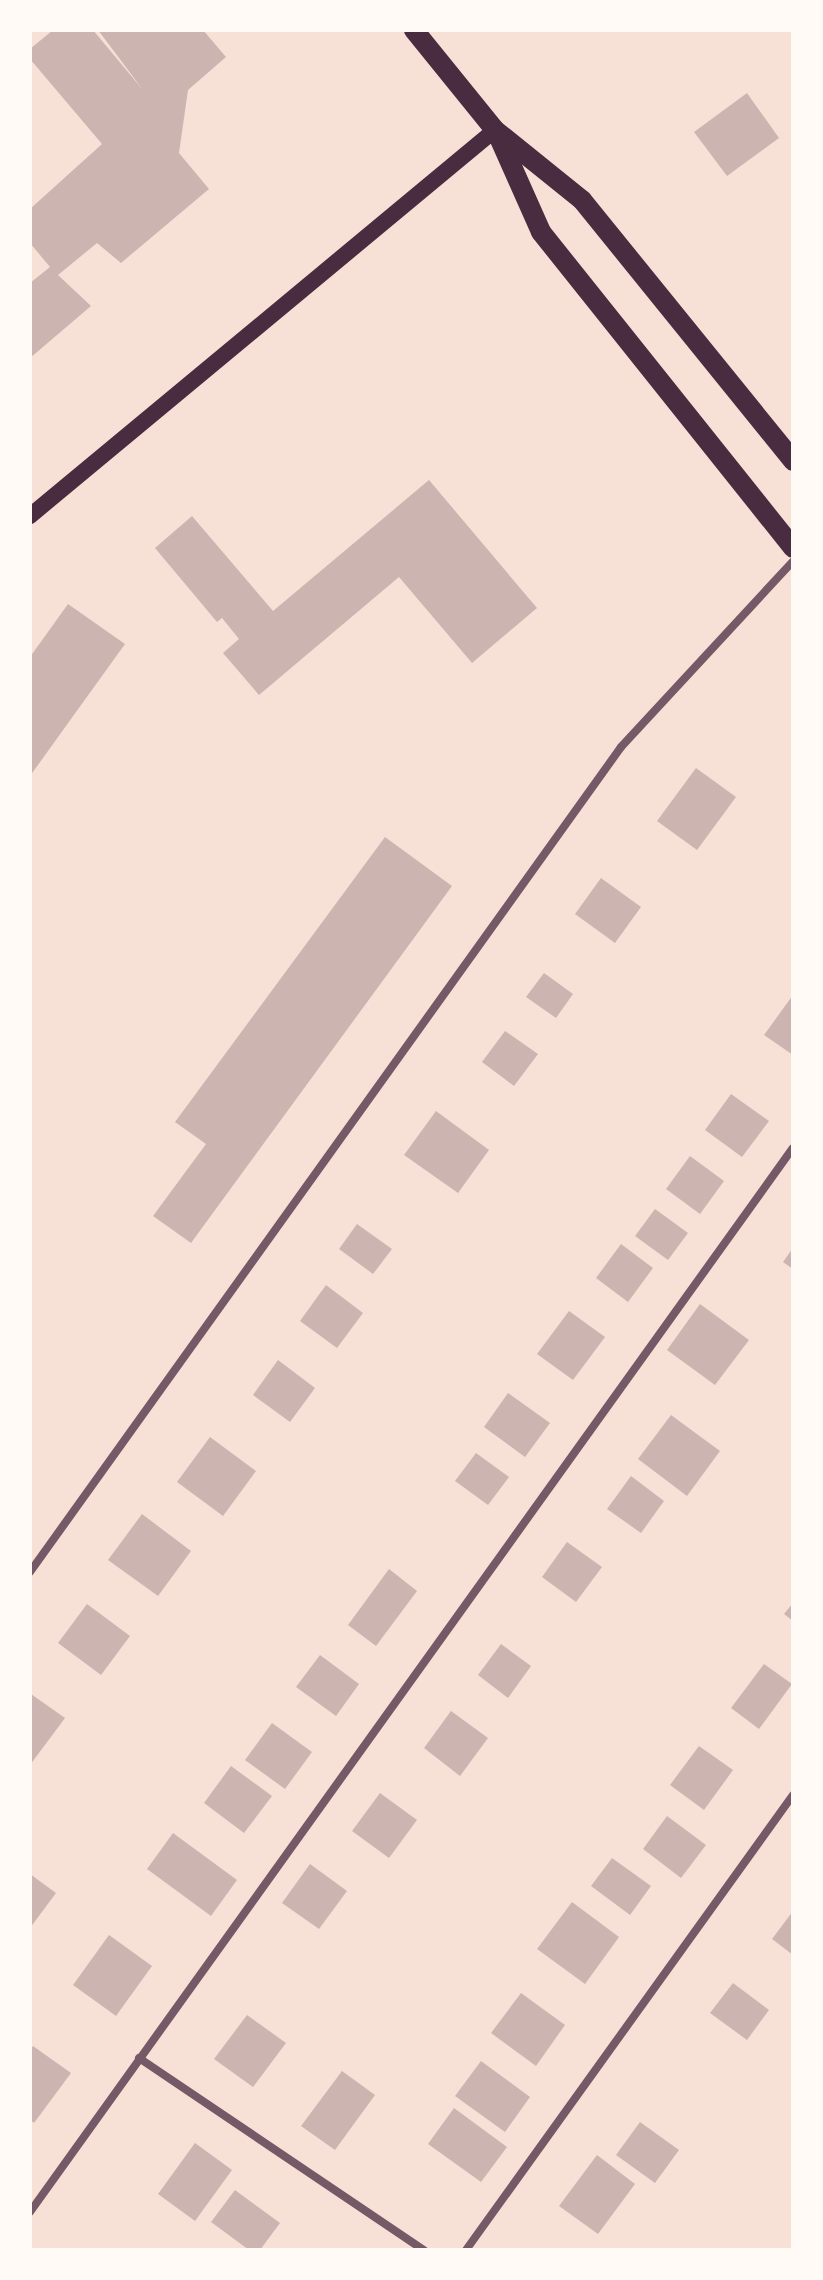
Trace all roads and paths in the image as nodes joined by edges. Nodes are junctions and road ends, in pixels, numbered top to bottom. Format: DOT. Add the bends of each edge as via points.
graph roads {
  1 [pos="414,30"];
  2 [pos="495,130"];
  3 [pos="793,461"];
  4 [pos="30,516"];
  5 [pos="793,548"];
  6 [pos="793,561"];
  7 [pos="793,1148"];
  8 [pos="30,1572"];
  9 [pos="793,1795"];
  10 [pos="139,2058"];
  11 [pos="30,2212"];
  12 [pos="424,2250"];
  13 [pos="466,2250"];
  1 -- 2 [label="main road"];
  2 -- 3 [label="main road" via="582,200"];
  2 -- 4 [label="main road"];
  2 -- 5 [label="main road" via="541,232"];
  6 -- 8 [label="street" via="621,747"];
  7 -- 10 [label="street"];
  9 -- 13 [label="street"];
  10 -- 11 [label="street"];
  10 -- 12 [label="street"];
}
